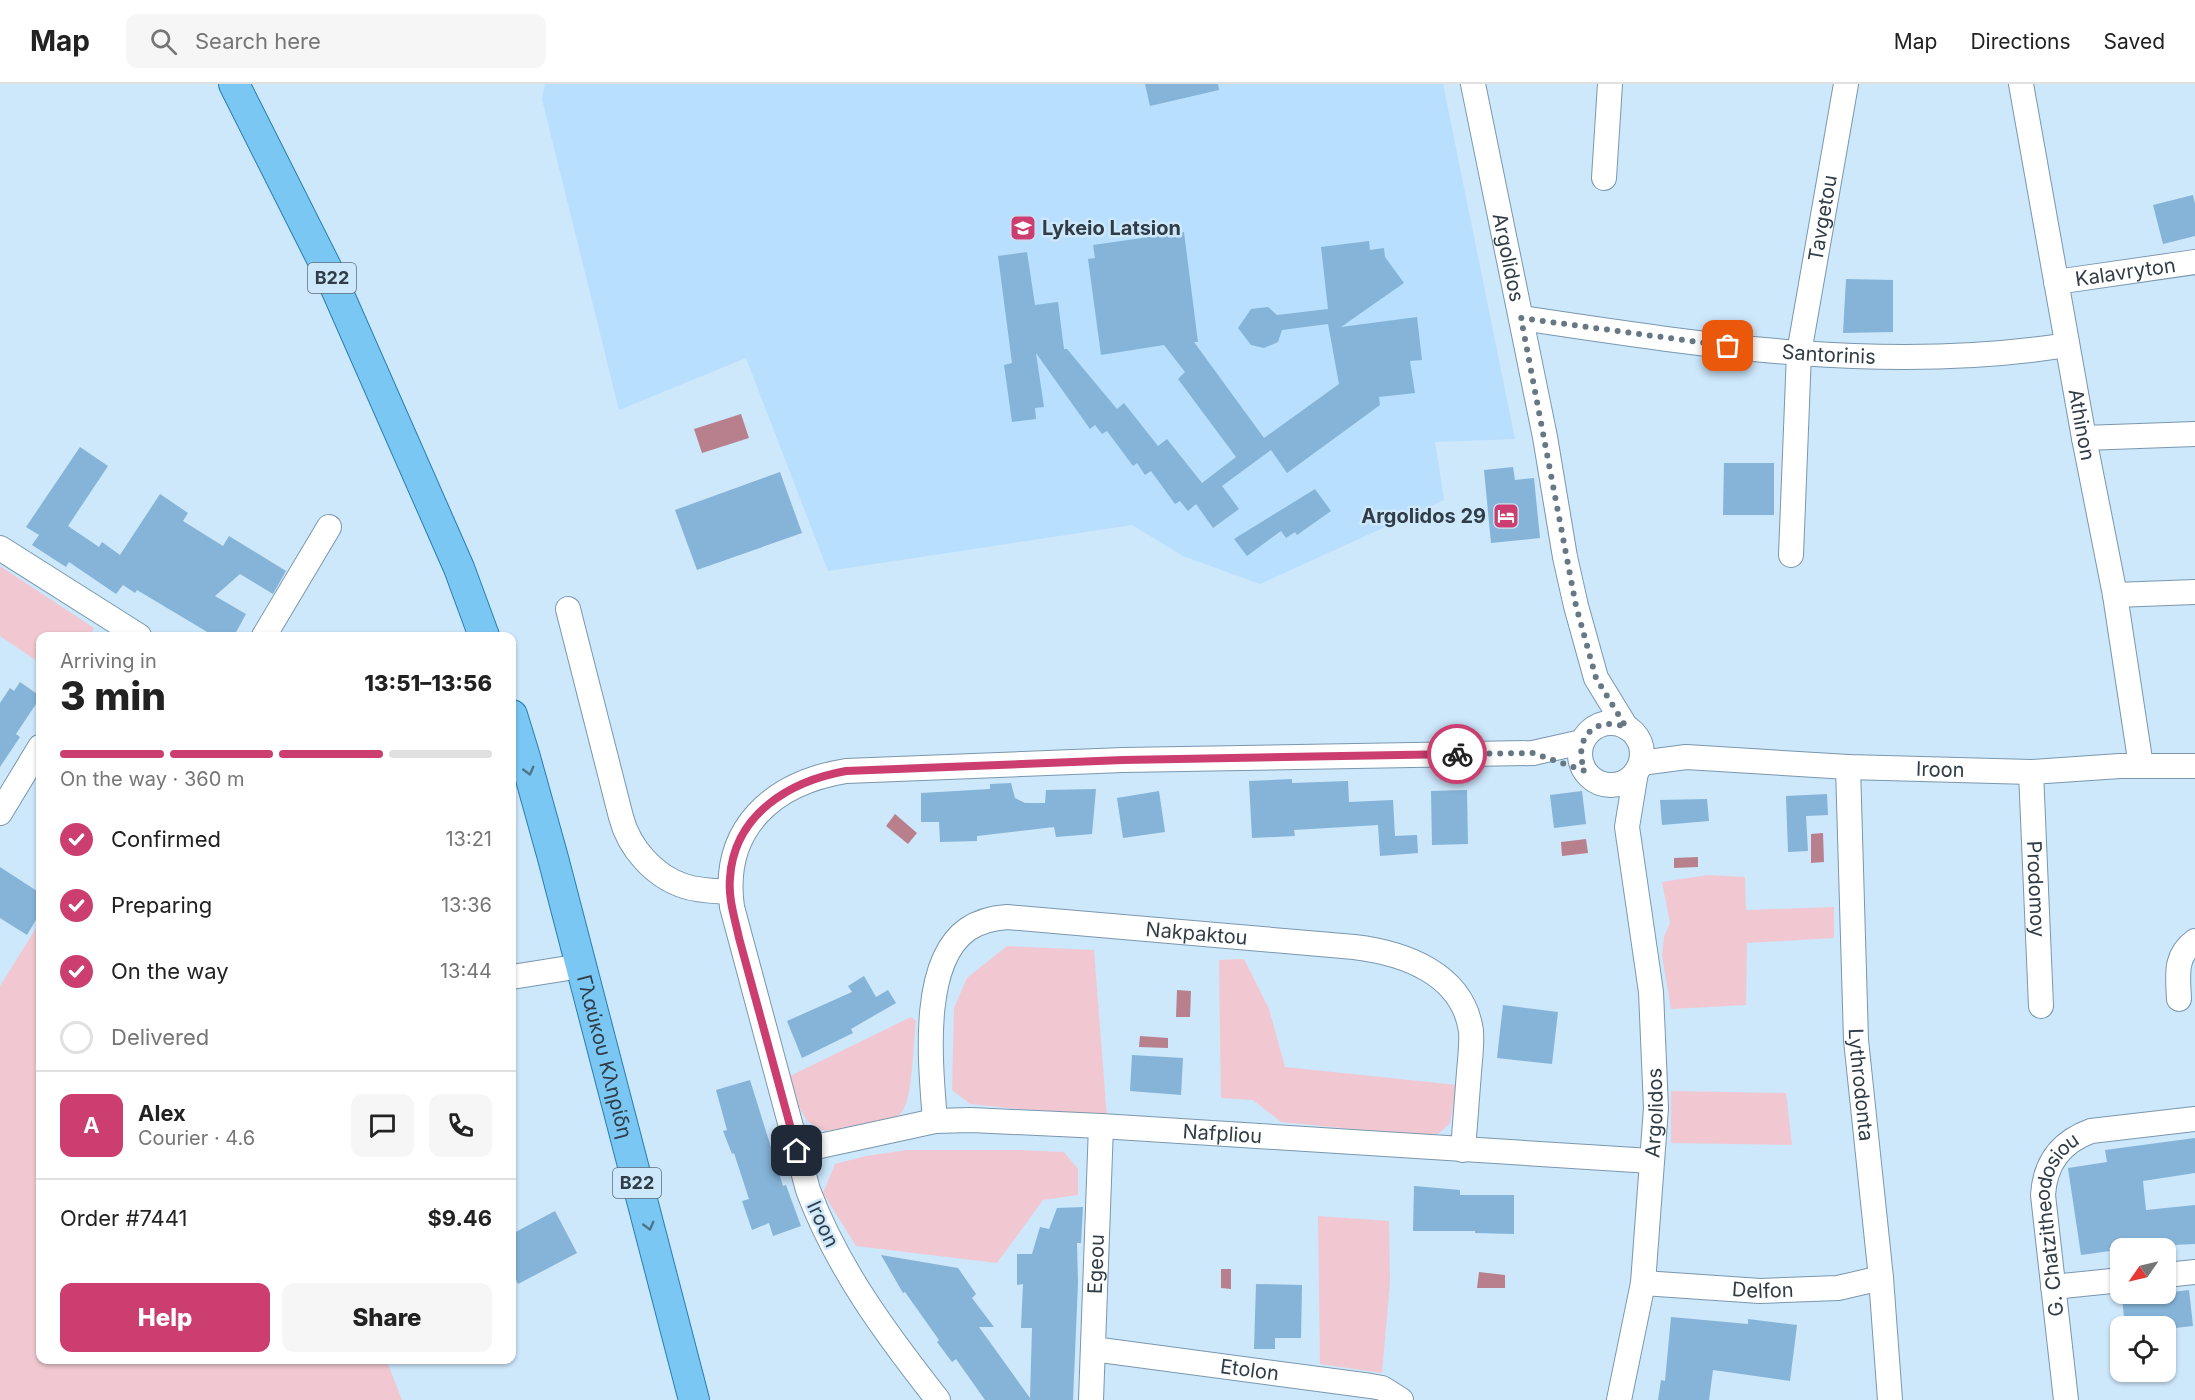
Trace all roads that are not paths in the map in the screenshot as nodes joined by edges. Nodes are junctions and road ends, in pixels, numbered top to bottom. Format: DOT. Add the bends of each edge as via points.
graph roads {
  1 [pos="234,84"];
  2 [pos="1473,84"];
  3 [pos="1610,84"];
  4 [pos="1846,84"];
  5 [pos="2021,84"];
  6 [pos="1604,178"];
  7 [pos="2195,261"];
  8 [pos="2056,282"];
  9 [pos="1521,318"];
  10 [pos="2067,345"];
  11 [pos="1799,353"];
  12 [pos="2195,434"];
  13 [pos="2084,438"];
  14 [pos="418,477"];
  15 [pos="329,527"];
  16 [pos="0,548"];
  17 [pos="1791,555"];
  18 [pos="2195,592"];
  19 [pos="2115,595"];
  20 [pos="568,609"];
  21 [pos="114,629"];
  22 [pos="266,632"];
  23 [pos="467,632"];
  24 [pos="483,632"];
  25 [pos="1596,678"];
  26 [pos="516,728"];
  27 [pos="1589,734"];
  28 [pos="1636,751"];
  29 [pos="1533,753"];
  30 [pos="36,754"];
  31 [pos="2141,766"];
  32 [pos="2195,766"];
  33 [pos="1848,767"];
  34 [pos="2031,772"];
  35 [pos="1593,777"];
  36 [pos="516,797"];
  37 [pos="0,813"];
  38 [pos="1627,827"];
  39 [pos="730,892"];
  40 [pos="2195,941"];
  41 [pos="571,969"];
  42 [pos="516,976"];
  43 [pos="2180,999"];
  44 [pos="2041,1006"];
  45 [pos="2195,1119"];
  46 [pos="935,1120"];
  47 [pos="1101,1126"];
  48 [pos="1464,1150"];
  49 [pos="797,1151"];
  50 [pos="1652,1161"];
  51 [pos="2195,1272"];
  52 [pos="2176,1274"];
  53 [pos="1881,1278"];
  54 [pos="2110,1281"];
  55 [pos="1643,1283"];
  56 [pos="2053,1287"];
  57 [pos="1093,1349"];
  58 [pos="673,1400"];
  59 [pos="694,1400"];
  60 [pos="938,1400"];
  61 [pos="1091,1400"];
  62 [pos="1401,1400"];
  63 [pos="1619,1400"];
  64 [pos="1890,1400"];
  65 [pos="2066,1400"];
  1 -- 14 [label="main road, B22" via="331,277"];
  2 -- 9 [label="street, Argolidos"];
  3 -- 6 [label="street"];
  4 -- 11 [label="street, Tavgetou"];
  5 -- 8 [label="street, Athinon"];
  7 -- 8 [label="street, Kalavryton"];
  8 -- 10 [label="street, Athinon"];
  9 -- 11 [label="street, Santorinis"];
  9 -- 25 [label="street, Argolidos" via="1565,557"];
  10 -- 11 [label="street, Santorinis" via="1970,356"];
  10 -- 13 [label="street, Athinon"];
  11 -- 17 [label="street, Tavgetou"];
  12 -- 13 [label="street"];
  13 -- 19 [label="street, Athinon"];
  14 -- 23 [label="main road, B22"];
  14 -- 24 [label="main road, B22"];
  15 -- 22 [label="street"];
  16 -- 21 [label="street"];
  18 -- 19 [label="street"];
  19 -- 31 [label="street, Athinon"];
  20 -- 39 [label="street" via="628,837 663,876 683,886"];
  25 -- 27 [label="street, Argolidos"];
  25 -- 28 [label="street, Argolidos"];
  26 -- 41 [label="main road, Γλαύκου Κληρίδη / B22, one-way"];
  27 -- 28 [label="street" via="1605,723 1616,723"];
  27 -- 29 [label="street, Iroon"];
  27 -- 35 [label="street" via="1580,752"];
  28 -- 33 [label="street, Iroon"];
  28 -- 35 [label="street" via="1629,780 1610,785"];
  28 -- 38 [label="street, Argolidos"];
  29 -- 35 [label="street, Iroon"];
  29 -- 39 [label="street, Iroon" via="1123,760 846,771 792,788 754,818 734,855"];
  30 -- 37 [label="street"];
  31 -- 32 [label="street, Iroon"];
  31 -- 34 [label="street, Iroon"];
  33 -- 34 [label="street, Iroon"];
  33 -- 53 [label="street, Lythrodonta" via="1856,1040"];
  34 -- 44 [label="street, Prodomoy"];
  35 -- 38 [label="street, Argolidos"];
  36 -- 41 [label="main road, Γλαύκου Κληρίδη / B22"];
  38 -- 50 [label="street, Argolidos" via="1651,992 1656,1108"];
  39 -- 49 [label="street, Iroon"];
  40 -- 43 [label="street" via="2181,956 2178,966"];
  41 -- 42 [label="street"];
  41 -- 58 [label="main road, Γλαύκου Κληρίδη / B22"];
  41 -- 59 [label="main road, Γλαύκου Κληρίδη / B22, one-way"];
  45 -- 56 [label="street, G. Chatzitheodosiou" via="2091,1131 2058,1152 2046,1172 2044,1186"];
  46 -- 47 [label="street, Nafpliou"];
  46 -- 48 [label="street, Nakpaktou" via="933,1011 942,964 953,944 968,929 986,920 1007,917 1354,947 1392,954 1423,967 1455,991 1468,1020 1471,1043"];
  46 -- 49 [label="street, Nafpliou"];
  47 -- 48 [label="street, Nafpliou"];
  47 -- 57 [label="street, Egeou"];
  48 -- 50 [label="street, Nafpliou"];
  49 -- 60 [label="street, Iroon" via="808,1190 831,1243 873,1313"];
  50 -- 55 [label="street, Argolidos"];
  51 -- 52 [label="street"];
  53 -- 55 [label="street, Delfon" via="1838,1288 1771,1291"];
  53 -- 64 [label="street, Lythrodonta"];
  54 -- 56 [label="street"];
  55 -- 63 [label="street, Argolidos"];
  56 -- 65 [label="street, G. Chatzitheodosiou"];
  57 -- 61 [label="street, Egeou"];
  57 -- 62 [label="street, Etolon" via="1371,1386"];
}
